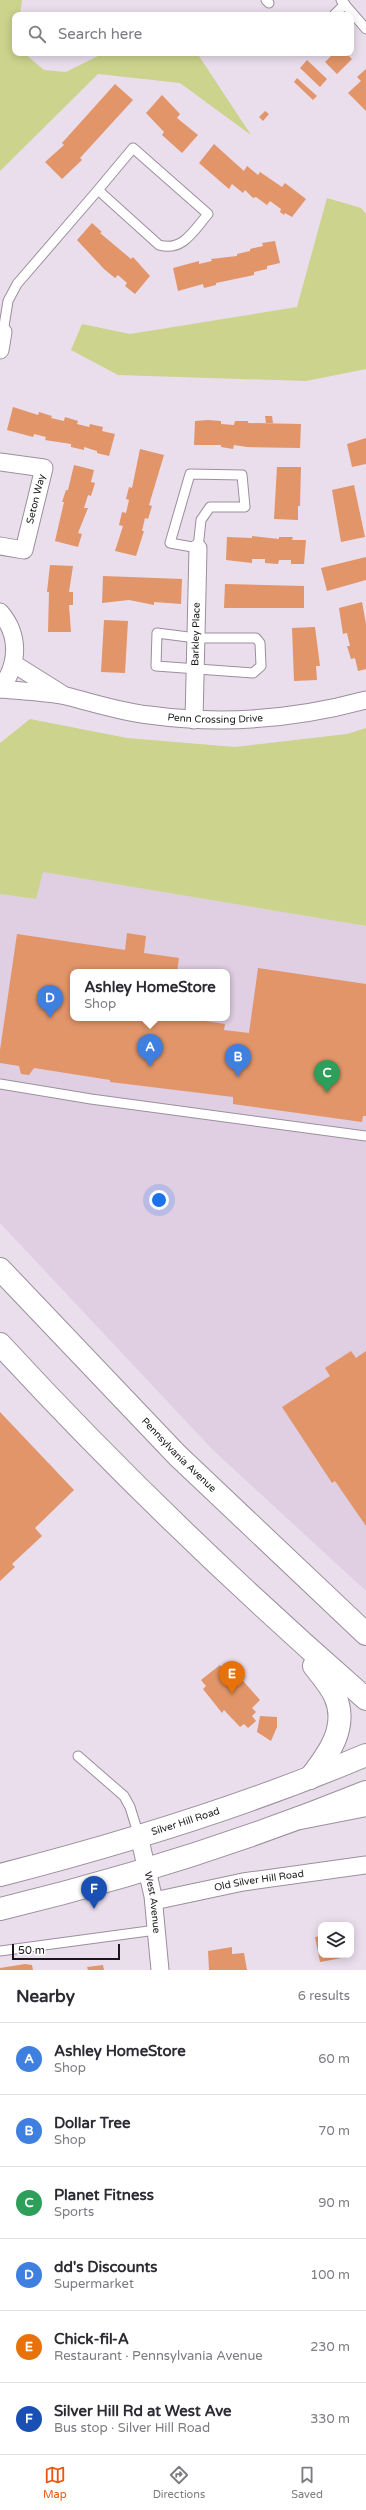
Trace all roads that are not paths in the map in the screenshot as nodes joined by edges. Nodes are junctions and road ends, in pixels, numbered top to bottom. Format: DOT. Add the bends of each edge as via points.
graph roads {
  1 [pos="343,2"];
  2 [pos="336,12"];
  3 [pos="352,12"];
  4 [pos="354,15"];
  5 [pos="366,29"];
  6 [pos="98,190"];
  7 [pos="1,332"];
  8 [pos="0,350"];
  9 [pos="0,462"];
  10 [pos="0,546"];
  11 [pos="198,548"];
  12 [pos="0,612"];
  13 [pos="196,638"];
  14 [pos="14,664"];
  15 [pos="195,669"];
  16 [pos="0,689"];
  17 [pos="66,696"];
  18 [pos="366,700"];
  19 [pos="194,720"];
  20 [pos="0,1084"];
  21 [pos="366,1136"];
  22 [pos="0,1269"];
  23 [pos="0,1344"];
  24 [pos="307,1580"];
  25 [pos="366,1618"];
  26 [pos="286,1630"];
  27 [pos="366,1634"];
  28 [pos="366,1699"];
  29 [pos="366,1755"];
  30 [pos="78,1756"];
  31 [pos="310,1778"];
  32 [pos="366,1792"];
  33 [pos="366,1805"];
  34 [pos="300,1818"];
  35 [pos="139,1836"];
  36 [pos="366,1865"];
  37 [pos="148,1869"];
  38 [pos="0,1875"];
  39 [pos="154,1901"];
  40 [pos="0,1909"];
  41 [pos="156,1930"];
  42 [pos="0,1951"];
  43 [pos="160,1970"];
  1 -- 2 [label="lane"];
  1 -- 3 [label="lane"];
  4 -- 5 [label="lane"];
  6 -- 6 [label="lane" via="133,148 208,214 181,245 169,248 159,245"];
  6 -- 7 [label="lane" via="17,284 8,301"];
  7 -- 8 [label="street"];
  9 -- 10 [label="street, Seton Way" via="44,468 24,550"];
  11 -- 11 [label="lane" via="170,543 190,474 242,475 245,507 210,507 201,520"];
  11 -- 13 [label="street, Barkley Place"];
  12 -- 14 [label="street" via="12,633"];
  13 -- 15 [label="street, Barkley Place"];
  13 -- 15 [label="lane" via="157,633 156,666"];
  13 -- 15 [label="lane" via="256,638 260,643 261,666 254,673"];
  14 -- 16 [label="street, Penn Crossing Drive"];
  14 -- 17 [label="street, Penn Crossing Drive"];
  15 -- 19 [label="street, Barkley Place"];
  16 -- 17 [label="street, Penn Crossing Drive"];
  17 -- 19 [label="street, Penn Crossing Drive" via="103,707"];
  18 -- 19 [label="street, Penn Crossing Drive" via="298,715"];
  20 -- 21 [label="lane" via="91,1099"];
  22 -- 24 [label="main road, Pennsylvania Avenue" via="151,1429"];
  23 -- 26 [label="main road" via="116,1464"];
  24 -- 25 [label="main road"];
  24 -- 27 [label="main road, Pennsylvania Avenue"];
  26 -- 28 [label="main road"];
  26 -- 31 [label="main road" via="330,1687 339,1711 339,1727 332,1746"];
  29 -- 31 [label="main road, Silver Hill Road"];
  30 -- 35 [label="lane" via="124,1796"];
  31 -- 35 [label="main road, Silver Hill Road"];
  32 -- 34 [label="main road"];
  33 -- 34 [label="main road"];
  34 -- 37 [label="main road"];
  35 -- 37 [label="street, West Avenue"];
  35 -- 38 [label="main road, Silver Hill Road"];
  36 -- 39 [label="street, Old Silver Hill Road" via="243,1882"];
  37 -- 39 [label="street, West Avenue"];
  37 -- 40 [label="main road"];
  39 -- 41 [label="street, West Avenue"];
  41 -- 42 [label="lane"];
  41 -- 43 [label="street, West Avenue"];
}
